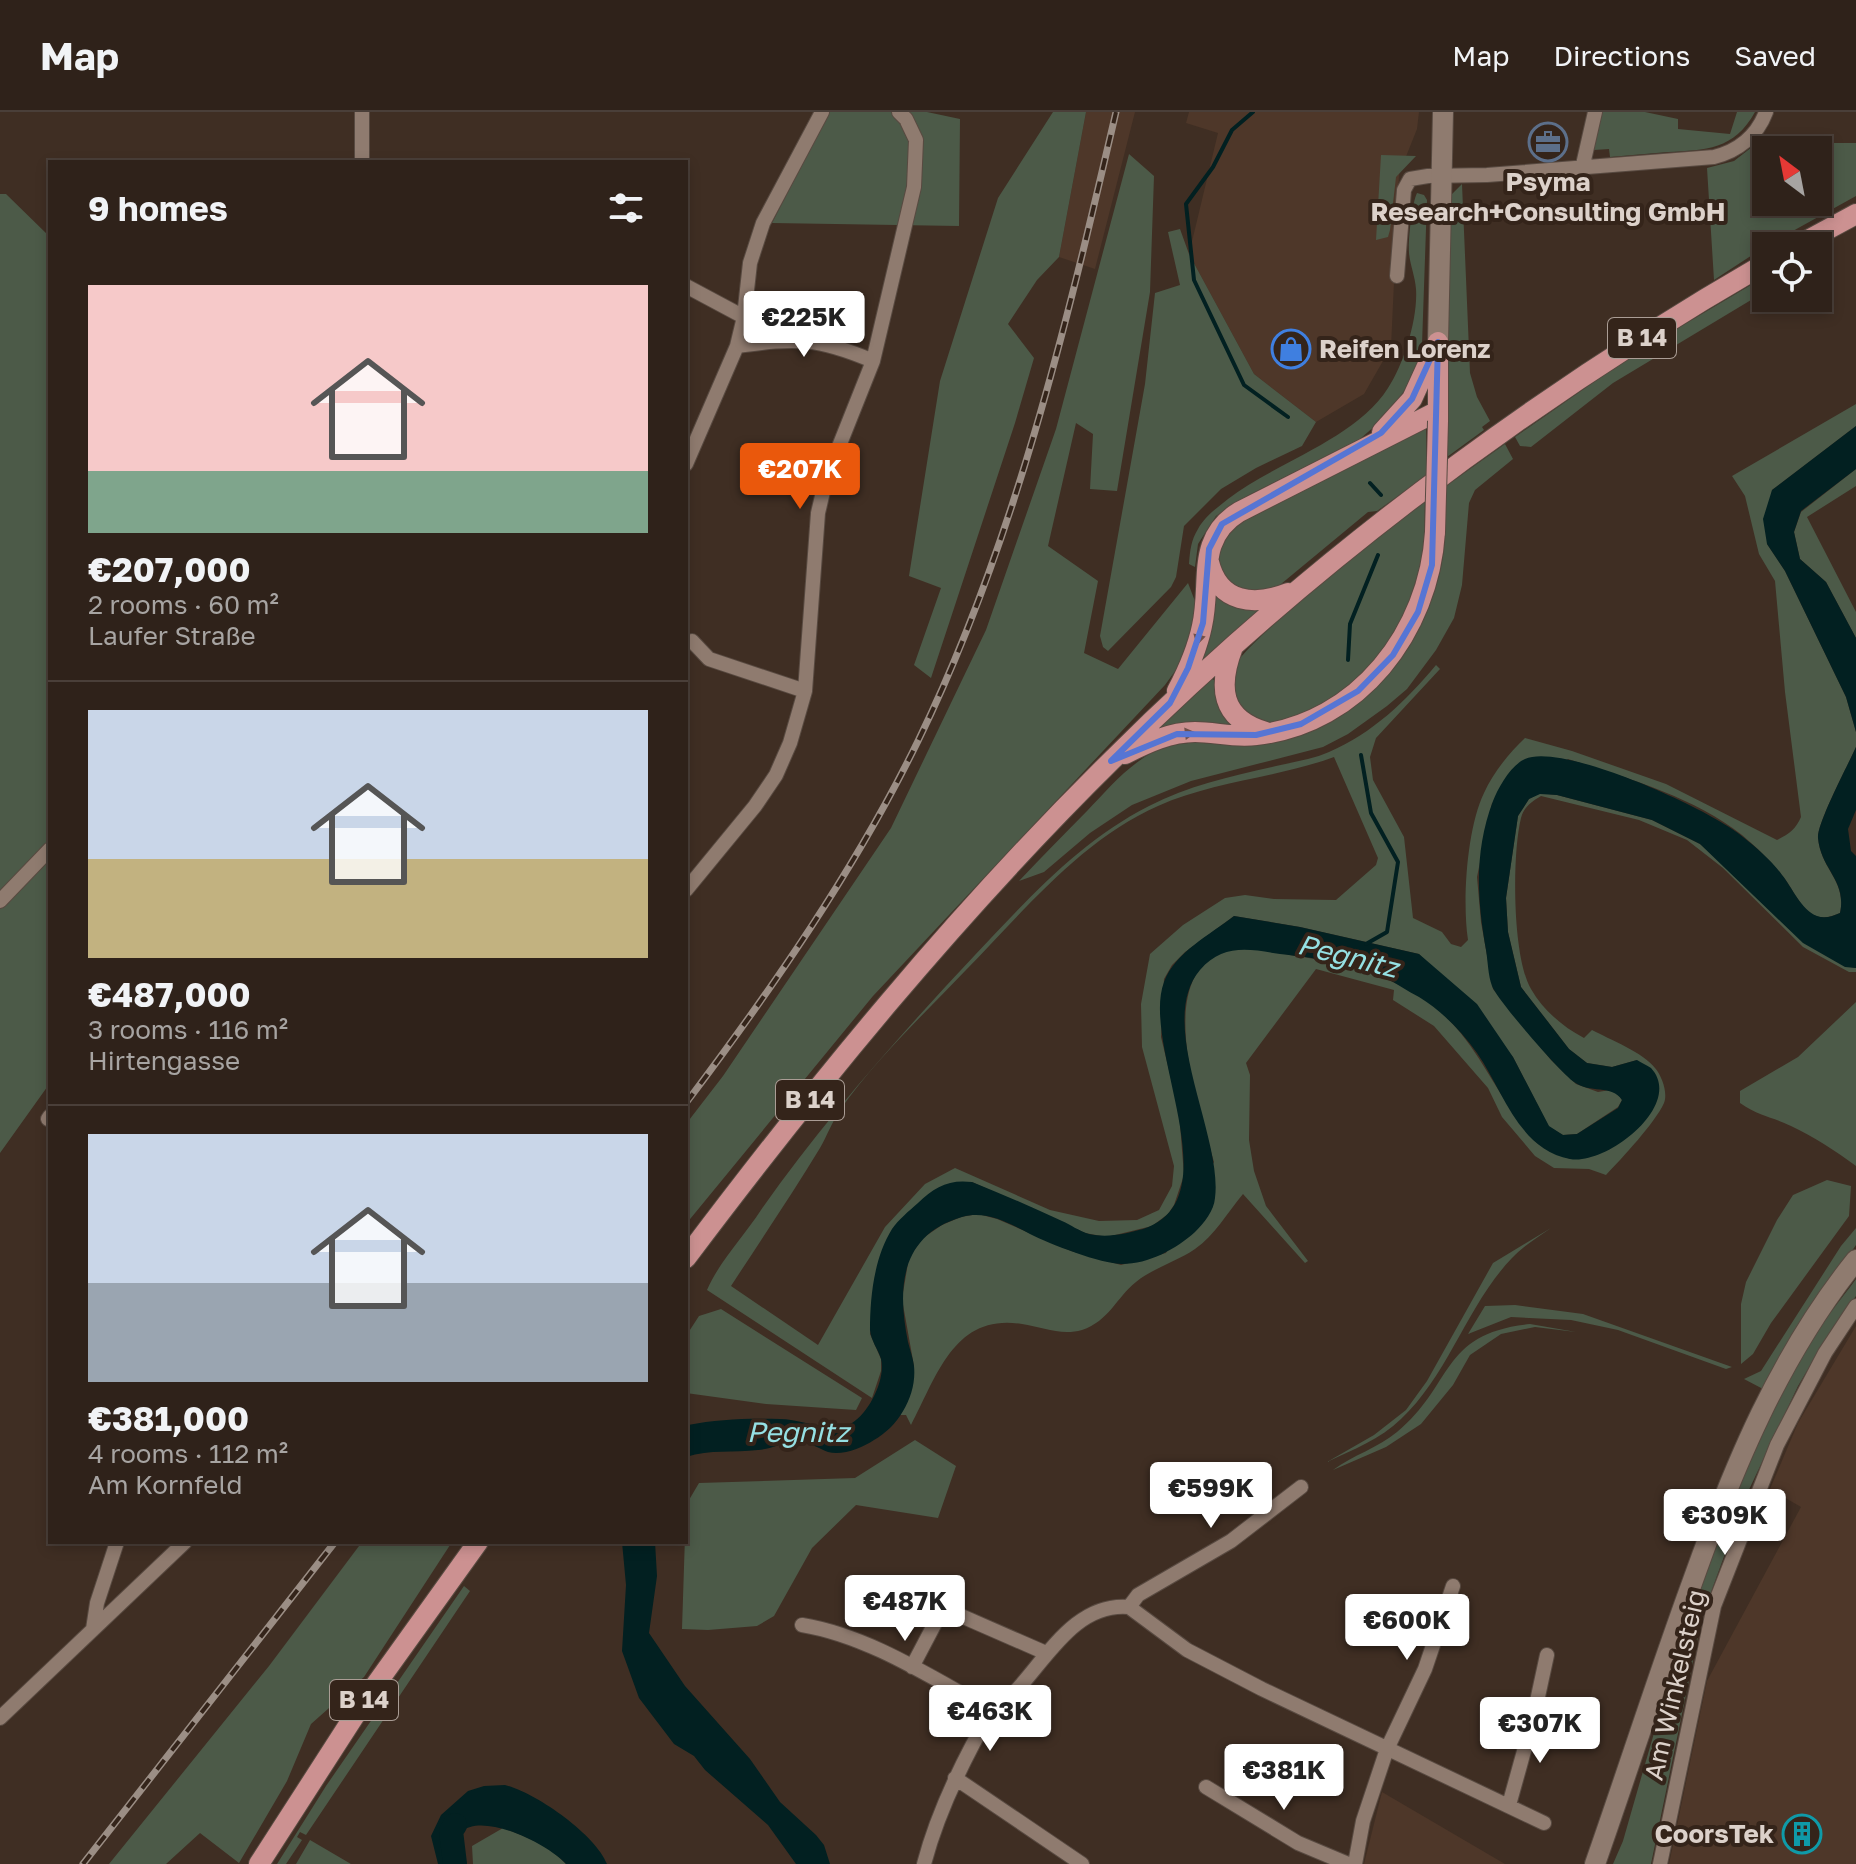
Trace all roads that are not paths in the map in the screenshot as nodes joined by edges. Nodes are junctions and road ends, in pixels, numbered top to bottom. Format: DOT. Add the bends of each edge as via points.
graph roads {
  1 [pos="362,112"];
  2 [pos="822,112"];
  3 [pos="899,112"];
  4 [pos="1443,112"];
  5 [pos="1595,112"];
  6 [pos="1766,112"];
  7 [pos="362,160"];
  8 [pos="1582,169"];
  9 [pos="1441,176"];
  10 [pos="1856,214"];
  11 [pos="1822,232"];
  12 [pos="1752,271"];
  13 [pos="1397,276"];
  14 [pos="688,287"];
  15 [pos="744,317"];
  16 [pos="1438,342"];
  17 [pos="737,346"];
  18 [pos="873,361"];
  19 [pos="1438,416"];
  20 [pos="1360,450"];
  21 [pos="688,459"];
  22 [pos="1209,556"];
  23 [pos="1303,586"];
  24 [pos="692,641"];
  25 [pos="1233,645"];
  26 [pos="805,691"];
  27 [pos="1170,703"];
  28 [pos="1270,733"];
  29 [pos="1111,761"];
  30 [pos="48,851"];
  31 [pos="688,888"];
  32 [pos="0,901"];
  33 [pos="688,1255"];
  34 [pos="1856,1260"];
  35 [pos="1856,1306"];
  36 [pos="1301,1487"];
  37 [pos="116,1544"];
  38 [pos="183,1544"];
  39 [pos="477,1544"];
  40 [pos="1453,1586"];
  41 [pos="1129,1607"];
  42 [pos="802,1625"];
  43 [pos="93,1629"];
  44 [pos="1046,1653"];
  45 [pos="1547,1655"];
  46 [pos="912,1667"];
  47 [pos="991,1710"];
  48 [pos="0,1718"];
  49 [pos="1387,1749"];
  50 [pos="955,1778"];
  51 [pos="1206,1787"];
  52 [pos="1509,1805"];
  53 [pos="1544,1823"];
  54 [pos="1596,1862"];
  55 [pos="259,1864"];
  56 [pos="924,1864"];
  57 [pos="1082,1864"];
  58 [pos="1348,1864"];
  59 [pos="1355,1864"];
  60 [pos="1660,1864"];
  1 -- 7 [label="street"];
  2 -- 15 [label="street" via="763,223 750,263"];
  3 -- 18 [label="street" via="916,140 914,187"];
  4 -- 9 [label="main road"];
  5 -- 8 [label="street"];
  6 -- 8 [label="street" via="1747,142 1727,154"];
  8 -- 9 [label="street"];
  9 -- 13 [label="street" via="1410,179 1404,190"];
  9 -- 16 [label="main road"];
  10 -- 11 [label="main road"];
  12 -- 23 [label="main road, B 14" via="1630,345 1486,443"];
  14 -- 15 [label="street"];
  15 -- 17 [label="street"];
  16 -- 19 [label="main road"];
  16 -- 20 [label="main road" via="1412,399"];
  17 -- 18 [label="street" via="808,340"];
  17 -- 21 [label="street"];
  18 -- 26 [label="street" via="826,479 818,513"];
  19 -- 20 [label="main road"];
  19 -- 28 [label="main road, bridge" via="1432,565 1411,627 1371,680 1338,705"];
  20 -- 22 [label="main road" via="1230,517 1216,532"];
  22 -- 23 [label="main road" via="1221,586 1239,598 1261,601"];
  22 -- 27 [label="main road, one-way" via="1200,637"];
  23 -- 25 [label="main road, B 14"];
  24 -- 26 [label="street" via="709,659"];
  25 -- 27 [label="main road, B 14"];
  25 -- 28 [label="main road" via="1225,668 1226,697 1247,726"];
  26 -- 31 [label="street" via="776,775"];
  27 -- 29 [label="main road, B 14"];
  29 -- 28 [label="main road, one-way" via="1177,734"];
  29 -- 33 [label="main road, B 14" via="994,883 865,1031"];
  30 -- 32 [label="street"];
  34 -- 54 [label="main road" via="1806,1330 1726,1489"];
  35 -- 60 [label="street, Am Winkelsteig" via="1777,1445 1714,1606"];
  36 -- 41 [label="street" via="1231,1541 1138,1595"];
  37 -- 43 [label="street"];
  38 -- 43 [label="street"];
  39 -- 55 [label="main road, B 14" via="364,1701"];
  40 -- 49 [label="street" via="1425,1669"];
  41 -- 44 [label="street" via="1102,1609"];
  41 -- 49 [label="street" via="1187,1650"];
  42 -- 46 [label="street" via="827,1629"];
  43 -- 48 [label="street"];
  44 -- 46 [label="street" via="943,1608"];
  44 -- 47 [label="street" via="1009,1698"];
  45 -- 52 [label="street"];
  46 -- 47 [label="street"];
  47 -- 50 [label="street"];
  49 -- 52 [label="street"];
  49 -- 59 [label="street"];
  50 -- 56 [label="street"];
  50 -- 57 [label="street"];
  51 -- 58 [label="street" via="1298,1843"];
  52 -- 53 [label="street"];
}
